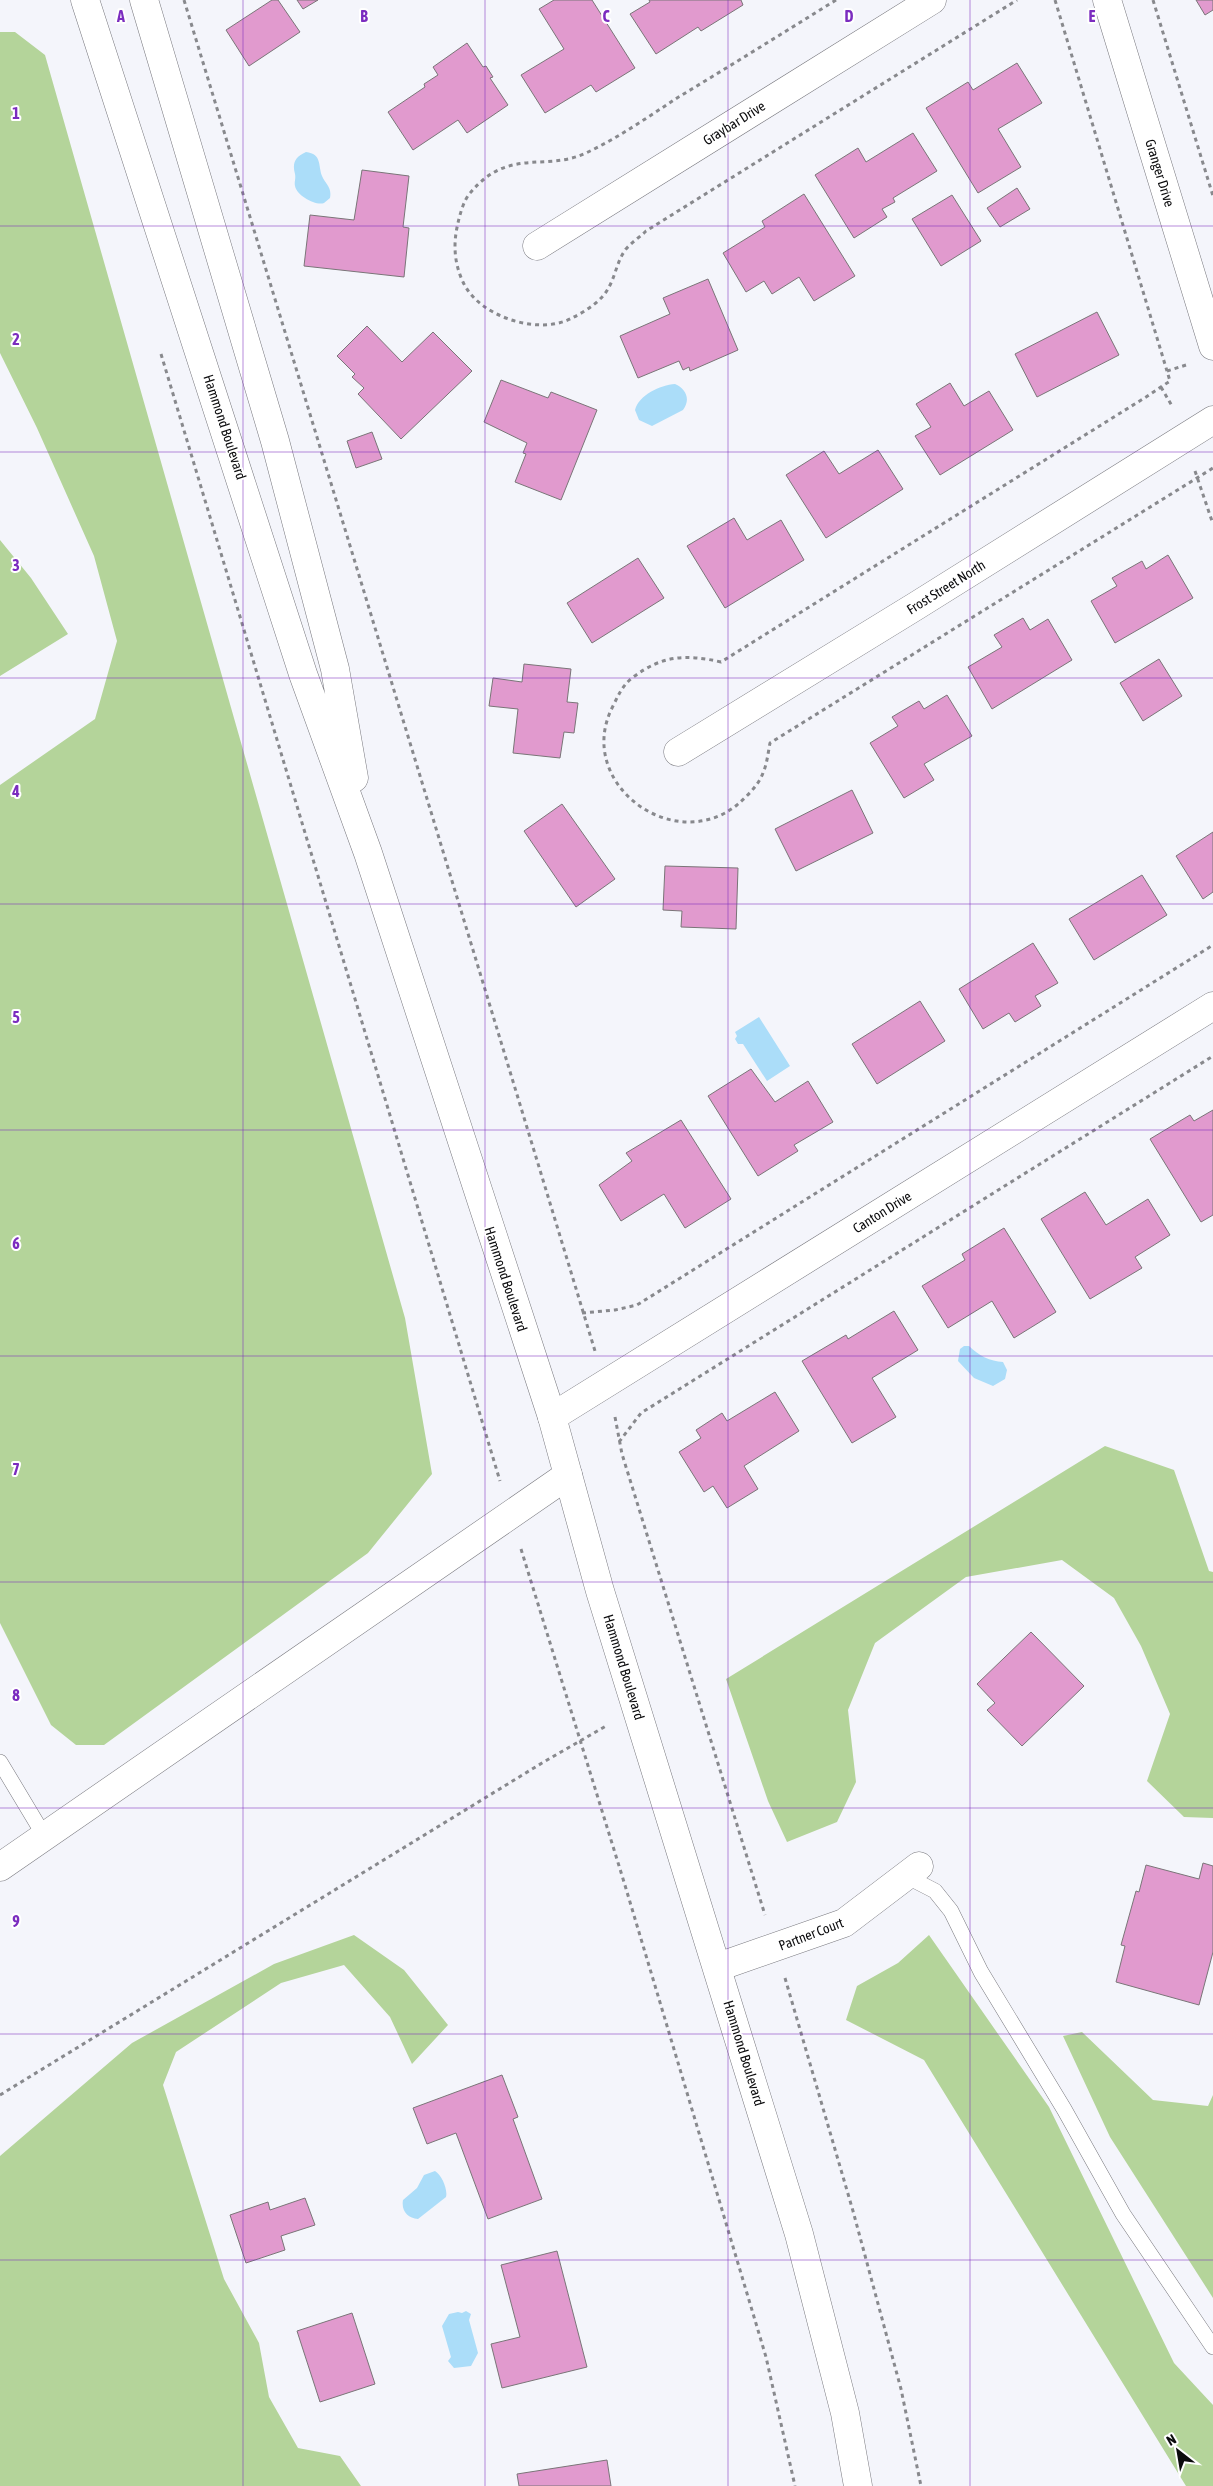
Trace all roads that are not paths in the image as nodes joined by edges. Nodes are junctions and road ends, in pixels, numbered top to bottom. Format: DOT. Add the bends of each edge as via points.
graph roads {
  1 [pos="85,0"];
  2 [pos="144,0"];
  3 [pos="932,0"];
  4 [pos="1107,0"];
  5 [pos="537,246"];
  6 [pos="1213,346"];
  7 [pos="1213,420"];
  8 [pos="678,752"];
  9 [pos="368,853"];
  10 [pos="1213,1006"];
  11 [pos="552,1417"];
  12 [pos="568,1475"];
  13 [pos="0,1762"];
  14 [pos="45,1837"];
  15 [pos="0,1867"];
  16 [pos="913,1871"];
  17 [pos="718,1967"];
  18 [pos="1213,2347"];
  19 [pos="858,2486"];
  1 -- 9 [label="street, Hammond Boulevard" via="304,674"];
  2 -- 9 [label="street, Hammond Boulevard" via="275,441 330,650"];
  3 -- 5 [label="street, Graybar Drive"];
  4 -- 6 [label="street, Granger Drive"];
  7 -- 8 [label="street, Frost Street North"];
  9 -- 11 [label="street, Hammond Boulevard"];
  10 -- 11 [label="street, Canton Drive"];
  11 -- 12 [label="street, Hammond Boulevard"];
  12 -- 14 [label="street"];
  12 -- 17 [label="street, Hammond Boulevard" via="600,1591"];
  13 -- 14 [label="lane"];
  14 -- 15 [label="street"];
  16 -- 17 [label="street, Partner Court" via="844,1923"];
  16 -- 18 [label="lane" via="951,1911 981,1972 1123,2214"];
  17 -- 19 [label="street, Hammond Boulevard" via="798,2234 845,2413"];
}
